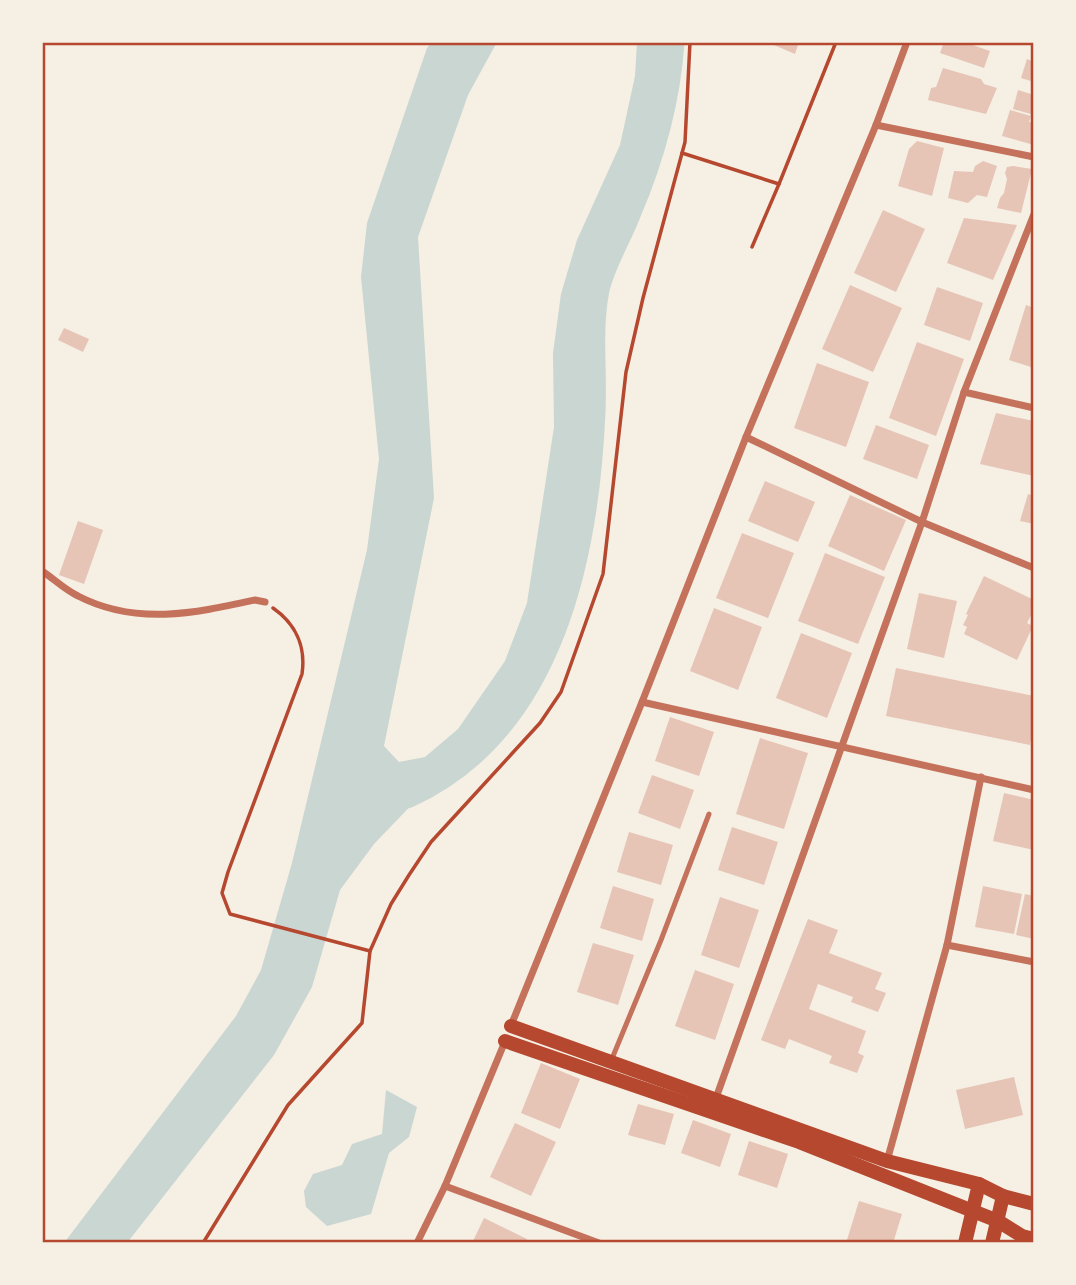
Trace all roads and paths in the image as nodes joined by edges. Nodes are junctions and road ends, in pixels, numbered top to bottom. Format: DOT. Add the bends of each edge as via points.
graph roads {
  1 [pos="690,42"];
  2 [pos="836,42"];
  3 [pos="907,42"];
  4 [pos="876,125"];
  5 [pos="682,153"];
  6 [pos="1034,157"];
  7 [pos="779,184"];
  8 [pos="1034,214"];
  9 [pos="752,247"];
  10 [pos="964,392"];
  11 [pos="1034,408"];
  12 [pos="746,437"];
  13 [pos="922,522"];
  14 [pos="1034,568"];
  15 [pos="42,571"];
  16 [pos="265,602"];
  17 [pos="642,702"];
  18 [pos="842,747"];
  19 [pos="981,777"];
  20 [pos="1034,790"];
  21 [pos="709,814"];
  22 [pos="947,945"];
  23 [pos="370,951"];
  24 [pos="1034,962"];
  25 [pos="511,1026"];
  26 [pos="505,1041"];
  27 [pos="611,1061"];
  28 [pos="716,1098"];
  29 [pos="887,1161"];
  30 [pos="979,1184"];
  31 [pos="445,1186"];
  32 [pos="1003,1196"];
  33 [pos="1034,1205"];
  34 [pos="971,1211"];
  35 [pos="998,1221"];
  36 [pos="1034,1239"];
  37 [pos="203,1243"];
  38 [pos="417,1243"];
  39 [pos="599,1243"];
  40 [pos="965,1243"];
  41 [pos="992,1243"];
  1 -- 5 [label="path"];
  2 -- 7 [label="path"];
  3 -- 4 [label="street"];
  4 -- 6 [label="street"];
  4 -- 12 [label="street"];
  5 -- 7 [label="path"];
  5 -- 23 [label="path" via="626,372 603,573 561,692 540,723 431,842 391,904"];
  7 -- 9 [label="path"];
  8 -- 10 [label="street"];
  10 -- 11 [label="street"];
  10 -- 13 [label="street"];
  12 -- 13 [label="street"];
  12 -- 17 [label="street"];
  13 -- 14 [label="street"];
  13 -- 18 [label="street"];
  15 -- 16 [label="street" via="77,596 152,616"];
  16 -- 23 [label="path" via="289,621 300,641 302,674 222,893 230,914"];
  17 -- 18 [label="street"];
  17 -- 25 [label="street"];
  18 -- 19 [label="street"];
  18 -- 28 [label="street"];
  19 -- 20 [label="street"];
  19 -- 22 [label="street"];
  21 -- 27 [label="lane"];
  22 -- 24 [label="street"];
  22 -- 29 [label="street"];
  23 -- 37 [label="path" via="362,1023 288,1105"];
  25 -- 26 [label="street"];
  25 -- 27 [label="main road"];
  26 -- 31 [label="street"];
  26 -- 34 [label="main road" via="799,1143"];
  27 -- 28 [label="main road"];
  28 -- 29 [label="main road"];
  29 -- 30 [label="main road"];
  30 -- 32 [label="main road"];
  30 -- 34 [label="main road"];
  31 -- 38 [label="street"];
  31 -- 39 [label="street"];
  32 -- 33 [label="main road"];
  32 -- 35 [label="main road"];
  34 -- 35 [label="main road"];
  34 -- 40 [label="main road"];
  35 -- 36 [label="main road"];
  35 -- 41 [label="main road"];
}
